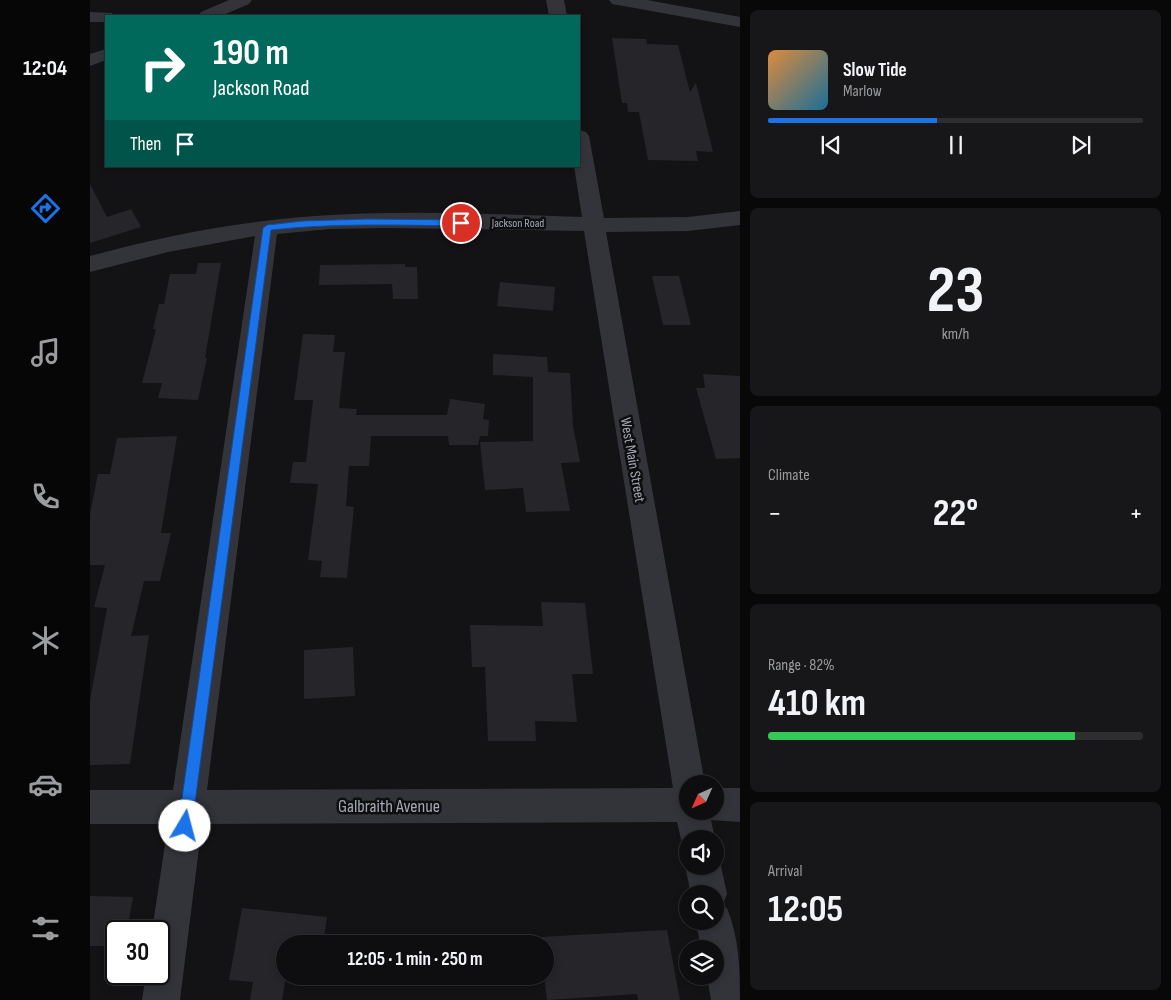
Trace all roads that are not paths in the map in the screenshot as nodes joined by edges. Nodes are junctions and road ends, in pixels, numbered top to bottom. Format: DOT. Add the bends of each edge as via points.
graph roads {
  1 [pos="243,0"];
  2 [pos="556,0"];
  3 [pos="618,0"];
  4 [pos="209,15"];
  5 [pos="558,15"];
  6 [pos="90,17"];
  7 [pos="105,17"];
  8 [pos="740,22"];
  9 [pos="105,54"];
  10 [pos="90,60"];
  11 [pos="580,142"];
  12 [pos="740,218"];
  13 [pos="594,224"];
  14 [pos="267,228"];
  15 [pos="90,264"];
  16 [pos="686,775"];
  17 [pos="679,805"];
  18 [pos="724,805"];
  19 [pos="740,805"];
  20 [pos="188,806"];
  21 [pos="90,807"];
  22 [pos="716,930"];
  23 [pos="161,1000"];
  24 [pos="730,1000"];
  1 -- 4 [label="street"];
  2 -- 5 [label="street"];
  3 -- 8 [label="street"];
  6 -- 7 [label="street"];
  9 -- 10 [label="street"];
  11 -- 13 [label="street, West Main Street"];
  12 -- 13 [label="street, Jackson Road" via="715,222"];
  13 -- 14 [label="street, Jackson Road" via="366,222"];
  13 -- 16 [label="street, West Main Street"];
  14 -- 15 [label="street, Jackson Road" via="184,240"];
  14 -- 20 [label="street"];
  17 -- 20 [label="street, Galbraith Avenue"];
  18 -- 19 [label="street"];
  20 -- 21 [label="street, Galbraith Avenue"];
  20 -- 23 [label="street"];
  22 -- 24 [label="street"];
}
